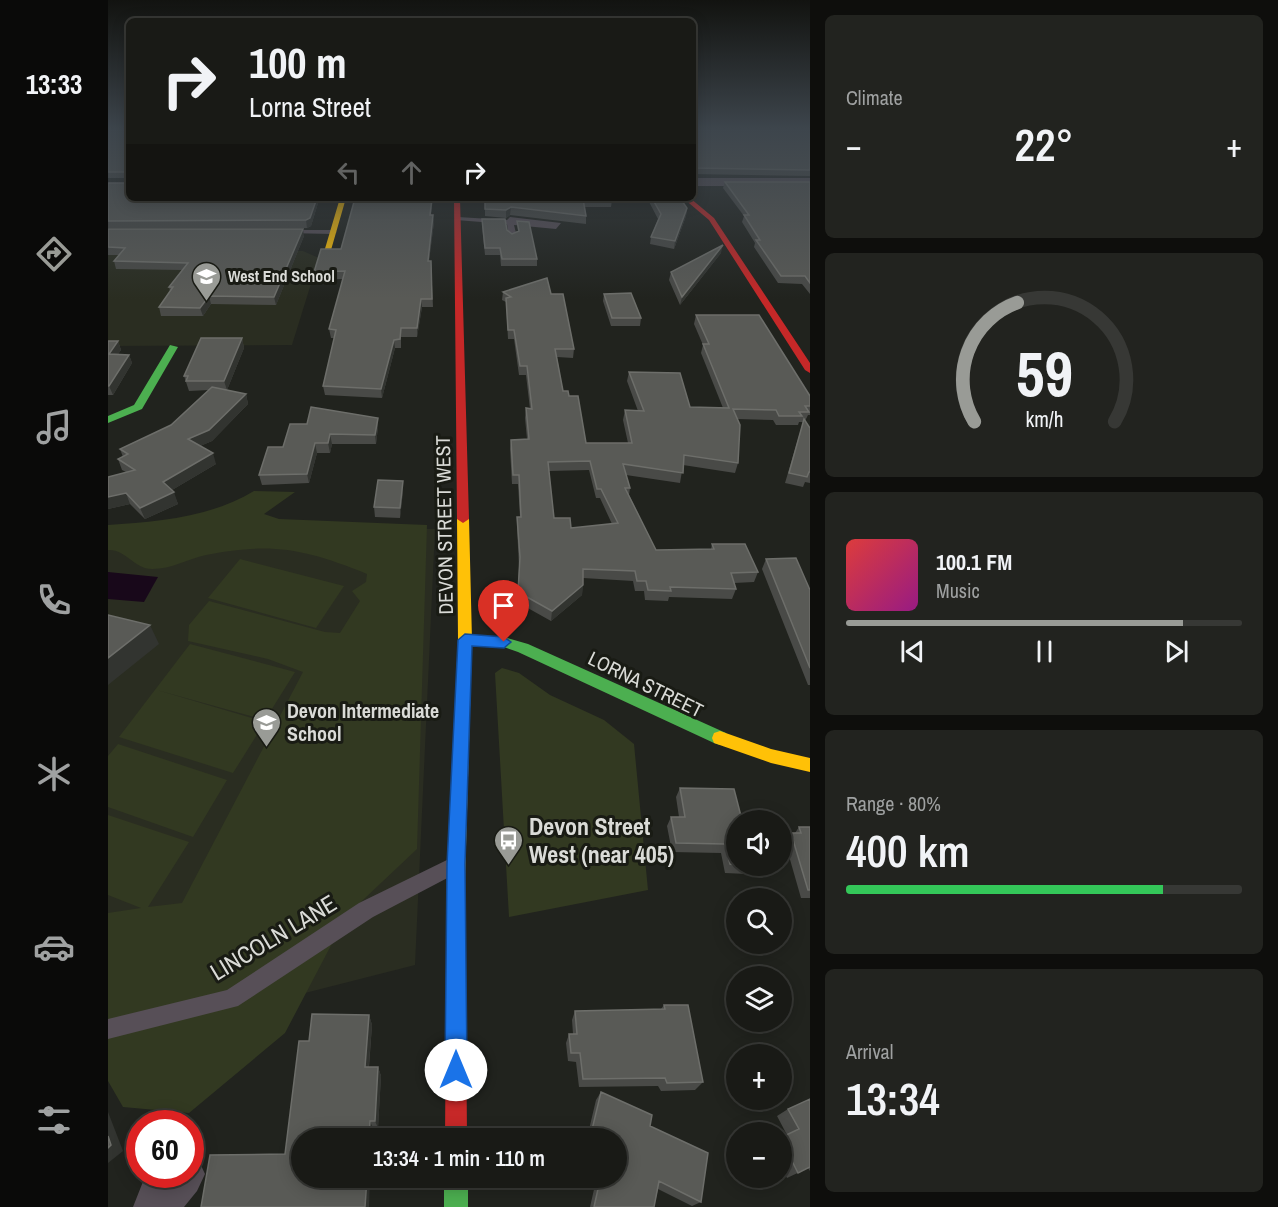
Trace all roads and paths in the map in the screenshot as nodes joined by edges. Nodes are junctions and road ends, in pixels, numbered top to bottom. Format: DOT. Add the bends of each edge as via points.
graph roads {
  1 [pos="342,201"];
  2 [pos="458,201"];
  3 [pos="690,201"];
  4 [pos="458,219"];
  5 [pos="510,223"];
  6 [pos="282,232"];
  7 [pos="333,232"];
  8 [pos="513,237"];
  9 [pos="327,250"];
  10 [pos="172,347"];
  11 [pos="810,370"];
  12 [pos="108,420"];
  13 [pos="465,640"];
  14 [pos="810,765"];
  15 [pos="456,864"];
  16 [pos="108,1029"];
  17 [pos="456,1128"];
  18 [pos="168,1188"];
  19 [pos="456,1188"];
  20 [pos="158,1207"];
  21 [pos="456,1207"];
  1 -- 7 [label="main road"];
  2 -- 4 [label="main road, DEVON STREET WEST"];
  3 -- 11 [label="main road" via="712,219"];
  4 -- 5 [label="lane"];
  4 -- 13 [label="main road, DEVON STREET WEST"];
  5 -- 5 [label="lane" via="556,227 558,223 510,219"];
  5 -- 8 [label="lane"];
  6 -- 7 [label="lane"];
  7 -- 9 [label="main road"];
  10 -- 12 [label="main road" via="138,407"];
  13 -- 14 [label="main road, LORNA STREET" via="504,642 523,648 728,744"];
  13 -- 15 [label="main road, DEVON STREET WEST"];
  15 -- 16 [label="lane, LINCOLN LANE" via="366,910 231,999"];
  15 -- 17 [label="main road, DEVON STREET WEST"];
  18 -- 20 [label="street"];
  19 -- 21 [label="main road"];
}
